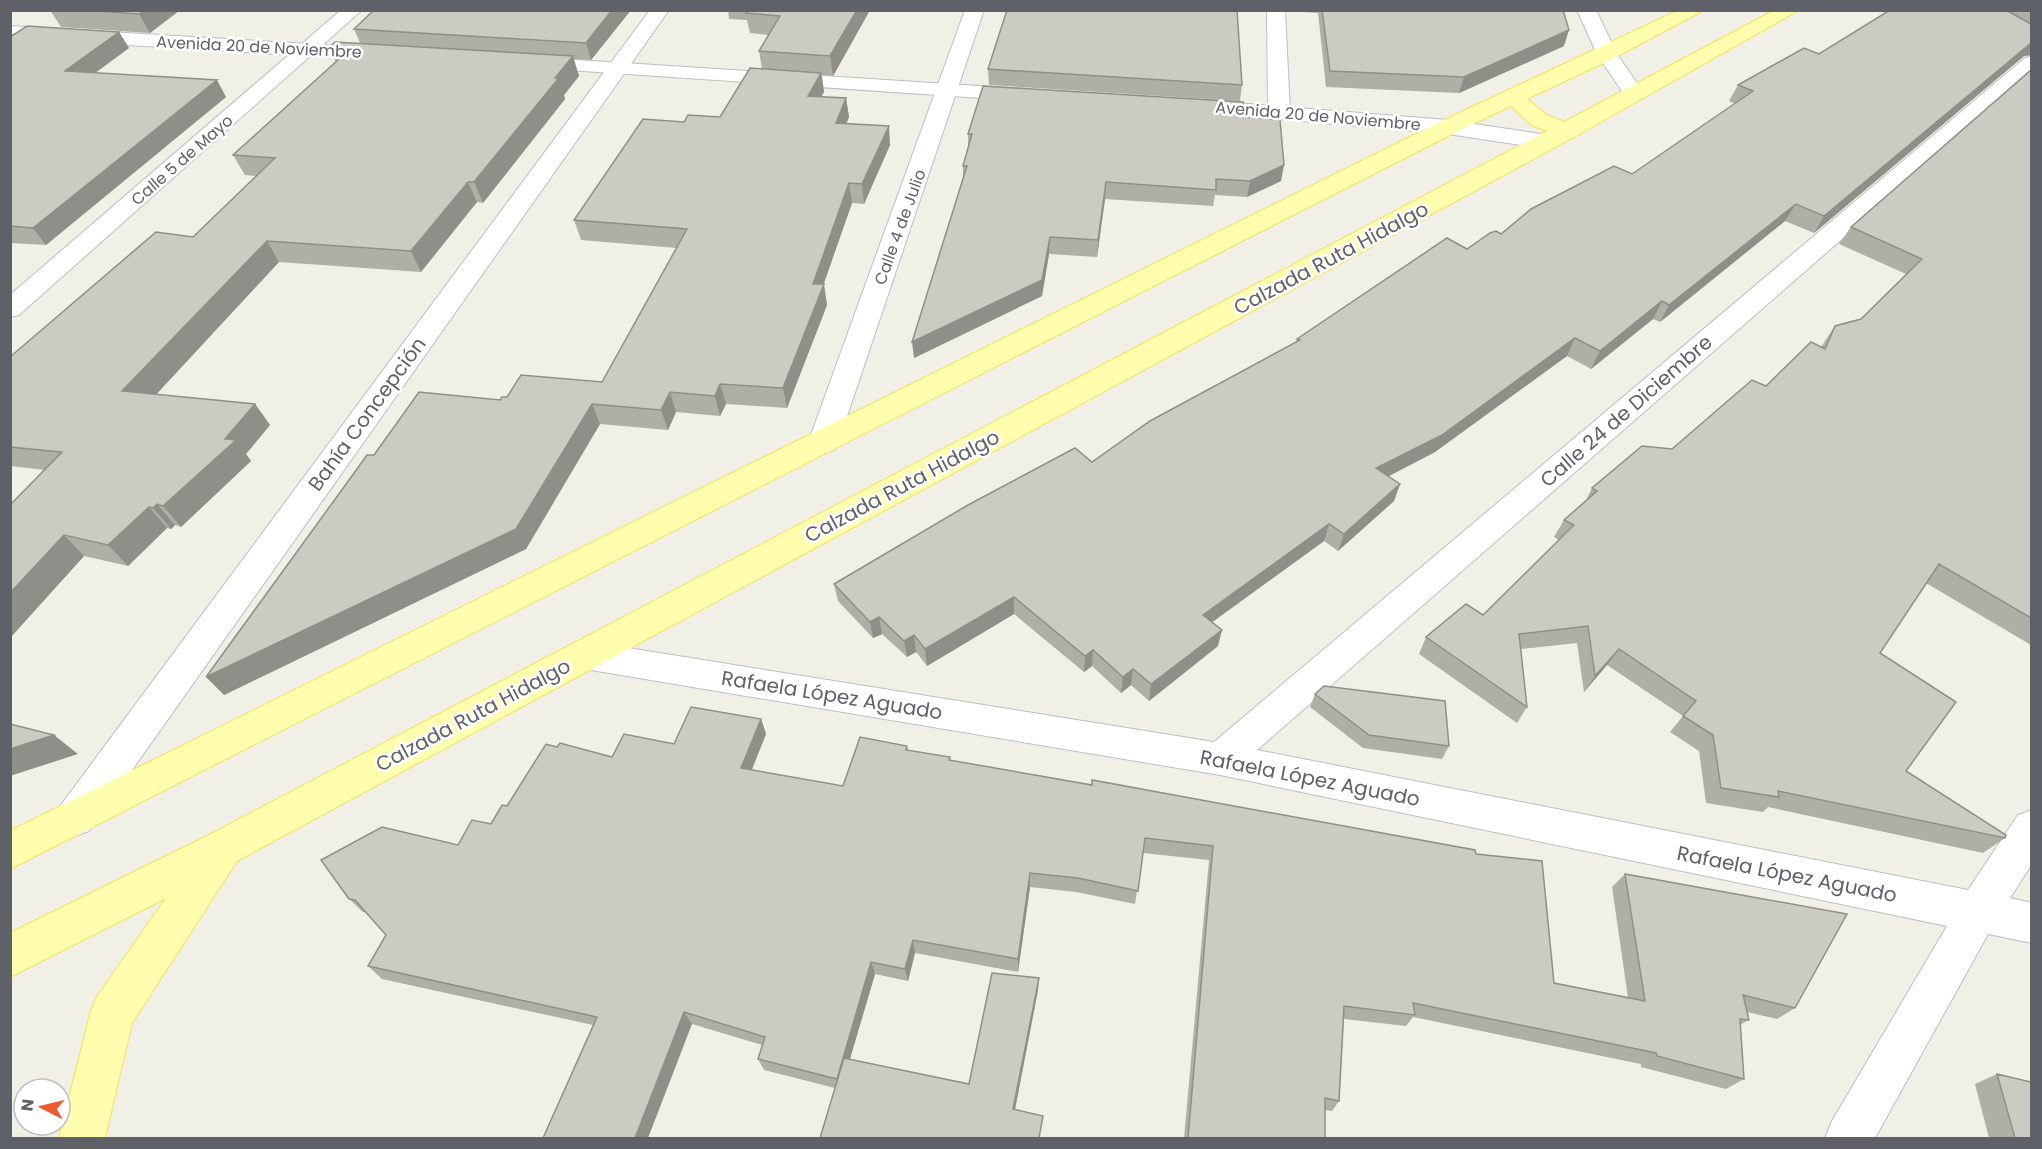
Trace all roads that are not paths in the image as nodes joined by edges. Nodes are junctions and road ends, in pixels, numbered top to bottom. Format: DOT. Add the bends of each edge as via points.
graph roads {
  1 [pos="353,10"];
  2 [pos="660,10"];
  3 [pos="975,10"];
  4 [pos="1276,10"];
  5 [pos="1586,10"];
  6 [pos="1695,10"];
  7 [pos="1790,10"];
  8 [pos="10,32"];
  9 [pos="309,50"];
  10 [pos="1607,54"];
  11 [pos="392,55"];
  12 [pos="510,62"];
  13 [pos="2031,62"];
  14 [pos="616,68"];
  15 [pos="949,90"];
  16 [pos="1634,95"];
  17 [pos="1043,96"];
  18 [pos="1514,98"];
  19 [pos="1173,105"];
  20 [pos="1280,112"];
  21 [pos="1448,127"];
  22 [pos="1557,137"];
  23 [pos="10,309"];
  24 [pos="823,443"];
  25 [pos="585,655"];
  26 [pos="1220,759"];
  27 [pos="75,818"];
  28 [pos="2031,828"];
  29 [pos="225,847"];
  30 [pos="10,851"];
  31 [pos="1977,913"];
  32 [pos="2031,922"];
  33 [pos="10,956"];
  34 [pos="82,1138"];
  35 [pos="1849,1138"];
  1 -- 9 [label="street, Calle 5 de Mayo"];
  2 -- 14 [label="street, Bahía Concepción"];
  3 -- 15 [label="street, Calle 4 de Julio"];
  4 -- 20 [label="street"];
  5 -- 10 [label="street"];
  6 -- 10 [label="main road"];
  7 -- 16 [label="main road, Calzada Ruta Hidalgo"];
  8 -- 9 [label="street, Avenida 20 de Noviembre"];
  9 -- 11 [label="street, Avenida 20 de Noviembre"];
  9 -- 23 [label="street, Calle 5 de Mayo"];
  10 -- 16 [label="street"];
  10 -- 18 [label="main road"];
  12 -- 14 [label="street"];
  13 -- 26 [label="street, Calle 24 de Diciembre"];
  14 -- 15 [label="street"];
  14 -- 27 [label="street, Bahía Concepción"];
  15 -- 17 [label="street"];
  15 -- 24 [label="street, Calle 4 de Julio"];
  16 -- 22 [label="main road, Calzada Ruta Hidalgo"];
  18 -- 21 [label="main road"];
  18 -- 22 [label="main road"];
  19 -- 20 [label="street, Avenida 20 de Noviembre"];
  20 -- 21 [label="street, Avenida 20 de Noviembre"];
  21 -- 22 [label="street, Avenida 20 de Noviembre"];
  21 -- 24 [label="main road"];
  22 -- 25 [label="main road, Calzada Ruta Hidalgo"];
  24 -- 27 [label="main road"];
  25 -- 26 [label="street, Rafaela López Aguado"];
  25 -- 29 [label="main road, Calzada Ruta Hidalgo"];
  26 -- 31 [label="street, Rafaela López Aguado"];
  27 -- 30 [label="main road"];
  28 -- 31 [label="street"];
  29 -- 33 [label="main road, Calzada Ruta Hidalgo"];
  29 -- 34 [label="main road" via="112,1014"];
  31 -- 32 [label="street, Rafaela López Aguado"];
  31 -- 35 [label="street"];
}
